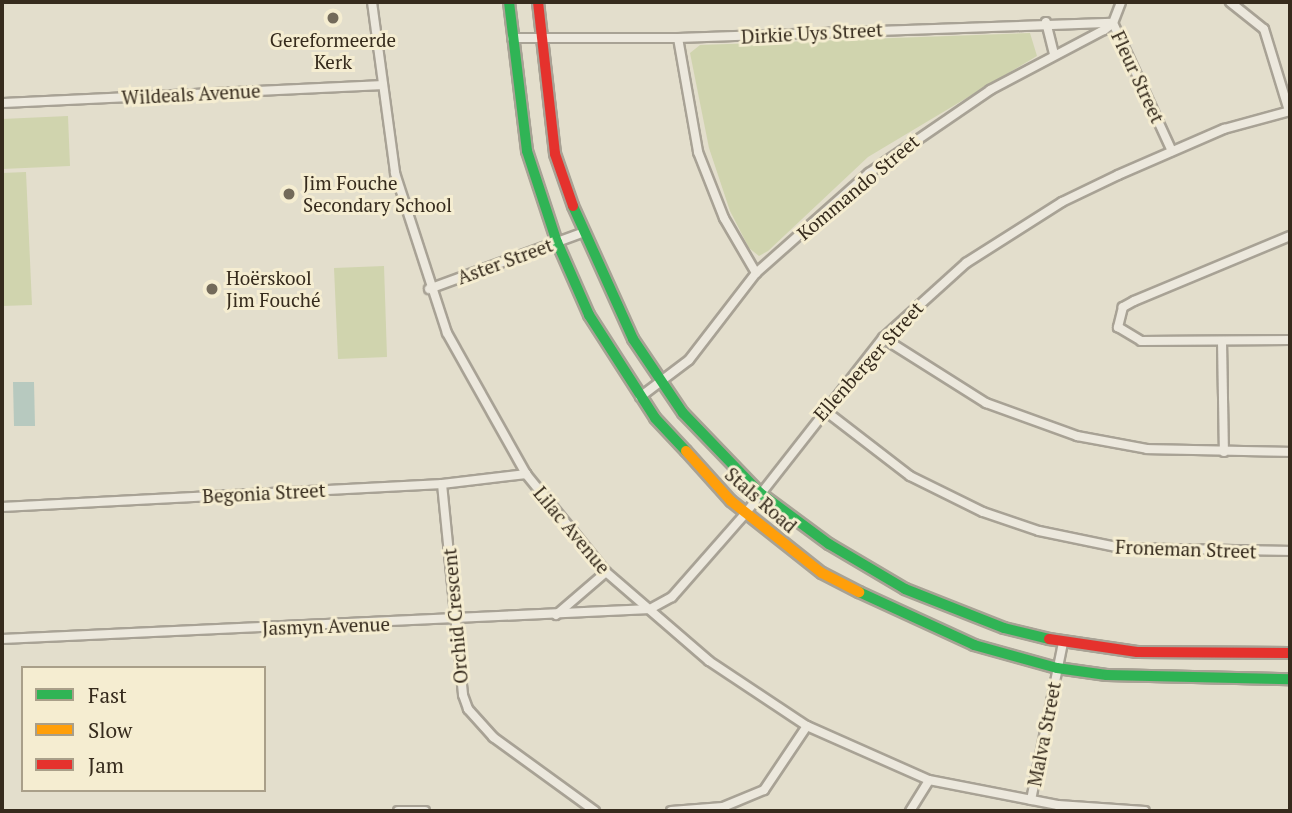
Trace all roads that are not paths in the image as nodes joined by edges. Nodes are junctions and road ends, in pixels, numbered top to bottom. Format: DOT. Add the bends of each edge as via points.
graph roads {
  1 [pos="372,2"];
  2 [pos="509,2"];
  3 [pos="538,2"];
  4 [pos="1121,2"];
  5 [pos="1230,2"];
  6 [pos="1046,22"];
  7 [pos="1113,23"];
  8 [pos="512,37"];
  9 [pos="540,37"];
  10 [pos="678,38"];
  11 [pos="1054,54"];
  12 [pos="380,85"];
  13 [pos="2,103"];
  14 [pos="1290,111"];
  15 [pos="1172,151"];
  16 [pos="582,233"];
  17 [pos="1290,236"];
  18 [pos="558,242"];
  19 [pos="756,274"];
  20 [pos="429,289"];
  21 [pos="883,338"];
  22 [pos="1290,340"];
  23 [pos="1222,341"];
  24 [pos="661,380"];
  25 [pos="640,397"];
  26 [pos="824,409"];
  27 [pos="1224,452"];
  28 [pos="1290,452"];
  29 [pos="526,474"];
  30 [pos="442,484"];
  31 [pos="760,493"];
  32 [pos="2,507"];
  33 [pos="745,513"];
  34 [pos="1290,551"];
  35 [pos="606,572"];
  36 [pos="650,609"];
  37 [pos="556,615"];
  38 [pos="456,620"];
  39 [pos="2,639"];
  40 [pos="1062,643"];
  41 [pos="1289,653"];
  42 [pos="1057,668"];
  43 [pos="1290,678"];
  44 [pos="807,726"];
  45 [pos="929,780"];
  46 [pos="1031,800"];
  47 [pos="398,811"];
  48 [pos="425,811"];
  49 [pos="595,811"];
  50 [pos="671,811"];
  51 [pos="911,811"];
  52 [pos="1145,811"];
  1 -- 12 [label="street, Lilac Avenue"];
  2 -- 8 [label="street, Stals Road"];
  3 -- 9 [label="street, Stals Road"];
  4 -- 7 [label="street, Fleur Street"];
  5 -- 14 [label="street" via="1264,29"];
  6 -- 7 [label="street, Dirkie Uys Street"];
  6 -- 10 [label="street, Dirkie Uys Street"];
  6 -- 11 [label="street"];
  7 -- 11 [label="street, Kommando Street"];
  7 -- 15 [label="street, Fleur Street"];
  8 -- 9 [label="street, Dirkie Uys Street"];
  8 -- 18 [label="street, Stals Road" via="527,151"];
  9 -- 10 [label="street, Dirkie Uys Street"];
  9 -- 16 [label="street, Stals Road" via="555,154"];
  10 -- 19 [label="street" via="698,152 723,218"];
  11 -- 19 [label="street, Kommando Street" via="927,130 869,173"];
  12 -- 13 [label="street, Wildeals Avenue"];
  12 -- 20 [label="street, Lilac Avenue" via="395,173"];
  14 -- 15 [label="street, Ellenberger Street" via="1224,129"];
  15 -- 21 [label="street, Ellenberger Street" via="1062,202 1004,237 933,290"];
  16 -- 18 [label="street, Aster Street"];
  16 -- 24 [label="street, Stals Road" via="633,339"];
  17 -- 23 [label="street" via="1134,301 1119,316 1118,327 1141,341"];
  18 -- 20 [label="street, Aster Street"];
  18 -- 25 [label="street, Stals Road" via="589,315"];
  19 -- 24 [label="street, Kommando Street" via="689,359"];
  20 -- 29 [label="street, Lilac Avenue" via="469,378"];
  21 -- 26 [label="street, Ellenberger Street"];
  21 -- 27 [label="street" via="986,403 1041,425 1147,449"];
  22 -- 23 [label="street"];
  23 -- 27 [label="street"];
  24 -- 25 [label="street, Kommando Street"];
  24 -- 31 [label="street, Stals Road" via="683,413"];
  25 -- 33 [label="street, Stals Road"];
  26 -- 31 [label="street, Ellenberger Street"];
  26 -- 34 [label="street, Froneman Street" via="910,476 1018,525 1121,548"];
  27 -- 28 [label="street"];
  29 -- 30 [label="street, Begonia Street" via="514,479"];
  29 -- 35 [label="street, Lilac Avenue"];
  30 -- 32 [label="street, Begonia Street"];
  30 -- 38 [label="street, Orchid Crescent"];
  31 -- 33 [label="street, Ellenberger Street"];
  31 -- 40 [label="street, Stals Road" via="829,544 905,589 1004,628"];
  33 -- 36 [label="street, Ellenberger Street" via="672,597"];
  33 -- 42 [label="street, Stals Road" via="822,573 876,603 974,645"];
  35 -- 36 [label="street, Lilac Avenue"];
  35 -- 37 [label="street"];
  36 -- 37 [label="street, Jasmyn Avenue"];
  36 -- 44 [label="street, Lilac Avenue" via="709,661"];
  37 -- 38 [label="street, Jasmyn Avenue"];
  38 -- 39 [label="street, Jasmyn Avenue"];
  38 -- 49 [label="street, Orchid Crescent" via="463,695 474,719"];
  40 -- 41 [label="street, Stals Road" via="1137,652"];
  40 -- 42 [label="street, Malva Street"];
  42 -- 43 [label="street, Stals Road" via="1169,679"];
  42 -- 46 [label="street, Malva Street"];
  44 -- 45 [label="street, Lilac Avenue"];
  44 -- 50 [label="street" via="764,790 723,807"];
  45 -- 46 [label="street, Lilac Avenue"];
  45 -- 51 [label="street"];
  46 -- 52 [label="street, Lilac Avenue"];
  47 -- 48 [label="street"];
}
